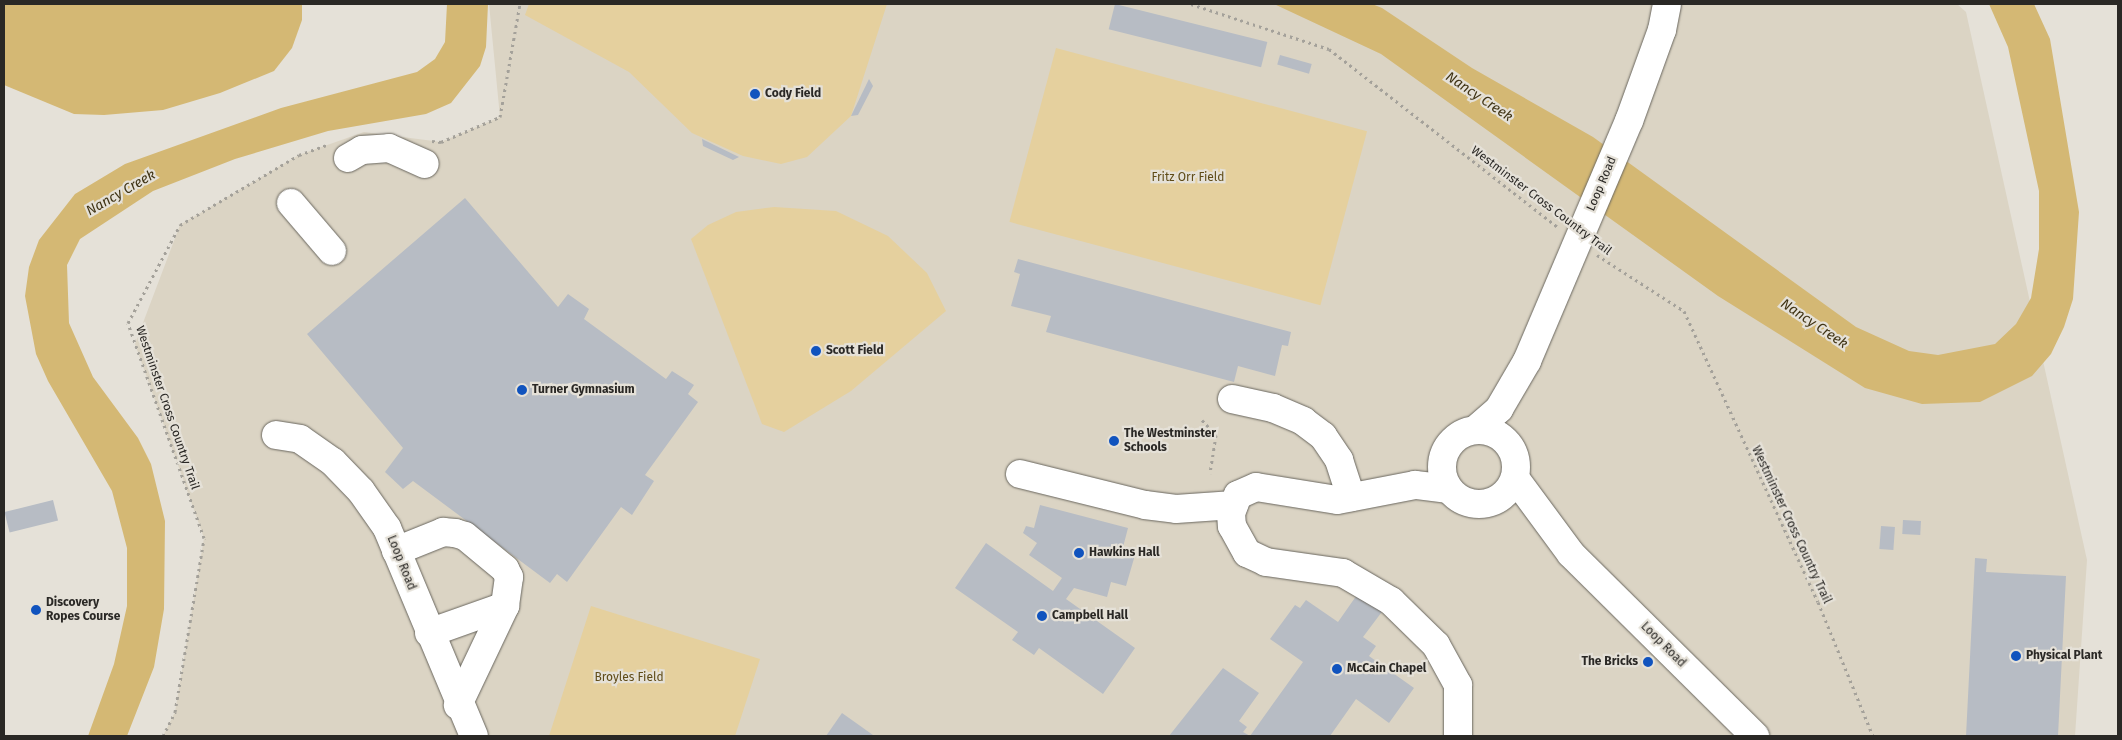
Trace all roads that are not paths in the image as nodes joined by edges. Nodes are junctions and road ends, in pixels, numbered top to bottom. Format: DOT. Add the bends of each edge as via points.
graph roads {
  1 [pos="1667,4"];
  2 [pos="342,150"];
  3 [pos="423,152"];
  4 [pos="291,203"];
  5 [pos="332,251"];
  6 [pos="1527,361"];
  7 [pos="1232,399"];
  8 [pos="1475,430"];
  9 [pos="276,435"];
  10 [pos="1450,443"];
  11 [pos="1513,451"];
  12 [pos="1020,474"];
  13 [pos="1515,478"];
  14 [pos="1449,489"];
  15 [pos="1358,496"];
  16 [pos="1490,502"];
  17 [pos="1234,506"];
  18 [pos="396,551"];
  19 [pos="1571,554"];
  20 [pos="505,606"];
  21 [pos="429,633"];
  22 [pos="458,705"];
  23 [pos="474,736"];
  24 [pos="1458,736"];
  25 [pos="1755,736"];
  1 -- 6 [label="street, Loop Road" via="1662,30 1629,121"];
  2 -- 3 [label="street" via="389,148"];
  4 -- 5 [label="street"];
  6 -- 8 [label="street, Loop Road" via="1499,410"];
  6 -- 11 [label="street, Loop Road" via="1528,375 1511,428"];
  7 -- 15 [label="street" via="1273,408 1303,421 1324,436"];
  8 -- 10 [label="street"];
  8 -- 11 [label="street" via="1498,434"];
  9 -- 18 [label="street, Loop Road" via="300,439 333,462 361,490 387,528"];
  10 -- 14 [label="street" via="1442,466"];
  10 -- 15 [label="street" via="1430,461"];
  11 -- 13 [label="street"];
  12 -- 17 [label="street" via="1145,505 1176,509"];
  13 -- 16 [label="street" via="1501,497"];
  13 -- 19 [label="street, Loop Road"];
  14 -- 15 [label="street" via="1415,485"];
  14 -- 16 [label="street" via="1468,502"];
  15 -- 17 [label="street" via="1337,500 1256,487 1238,495"];
  16 -- 19 [label="street, Loop Road" via="1524,515 1550,541"];
  17 -- 24 [label="street" via="1232,526 1247,553 1266,562 1342,573 1391,600 1436,645 1458,684"];
  18 -- 20 [label="street" via="443,532 465,536 505,569 509,577"];
  18 -- 21 [label="street, Loop Road"];
  19 -- 25 [label="street, Loop Road"];
  20 -- 21 [label="street"];
  20 -- 22 [label="street"];
  21 -- 22 [label="street, Loop Road"];
  22 -- 23 [label="street, Loop Road"];
}
